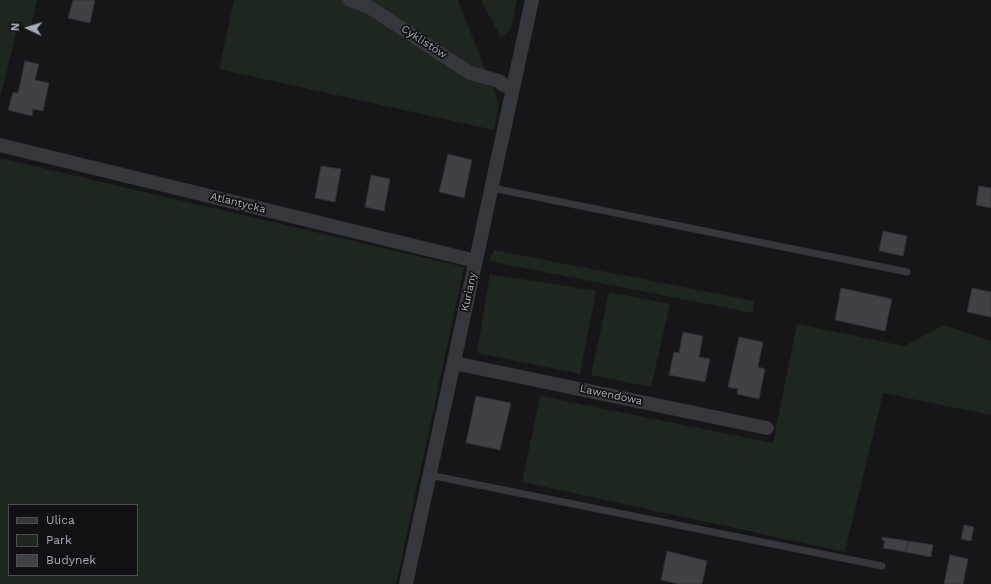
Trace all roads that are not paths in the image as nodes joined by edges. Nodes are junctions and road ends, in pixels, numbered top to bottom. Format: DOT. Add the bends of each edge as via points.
graph roads {
  1 [pos="350,0"];
  2 [pos="532,0"];
  3 [pos="513,88"];
  4 [pos="0,145"];
  5 [pos="492,188"];
  6 [pos="476,261"];
  7 [pos="908,272"];
  8 [pos="454,363"];
  9 [pos="767,428"];
  10 [pos="429,475"];
  11 [pos="882,566"];
  12 [pos="406,584"];
  1 -- 3 [label="street, Cyklistów" via="376,12 470,73 500,81"];
  2 -- 3 [label="street, Kuriany"];
  3 -- 5 [label="street, Kuriany"];
  4 -- 6 [label="street, Atlantycka"];
  5 -- 6 [label="street, Kuriany"];
  5 -- 7 [label="lane"];
  6 -- 8 [label="street, Kuriany"];
  8 -- 9 [label="street, Lawendowa"];
  8 -- 10 [label="street, Kuriany"];
  10 -- 11 [label="lane"];
  10 -- 12 [label="street, Kuriany"];
}
